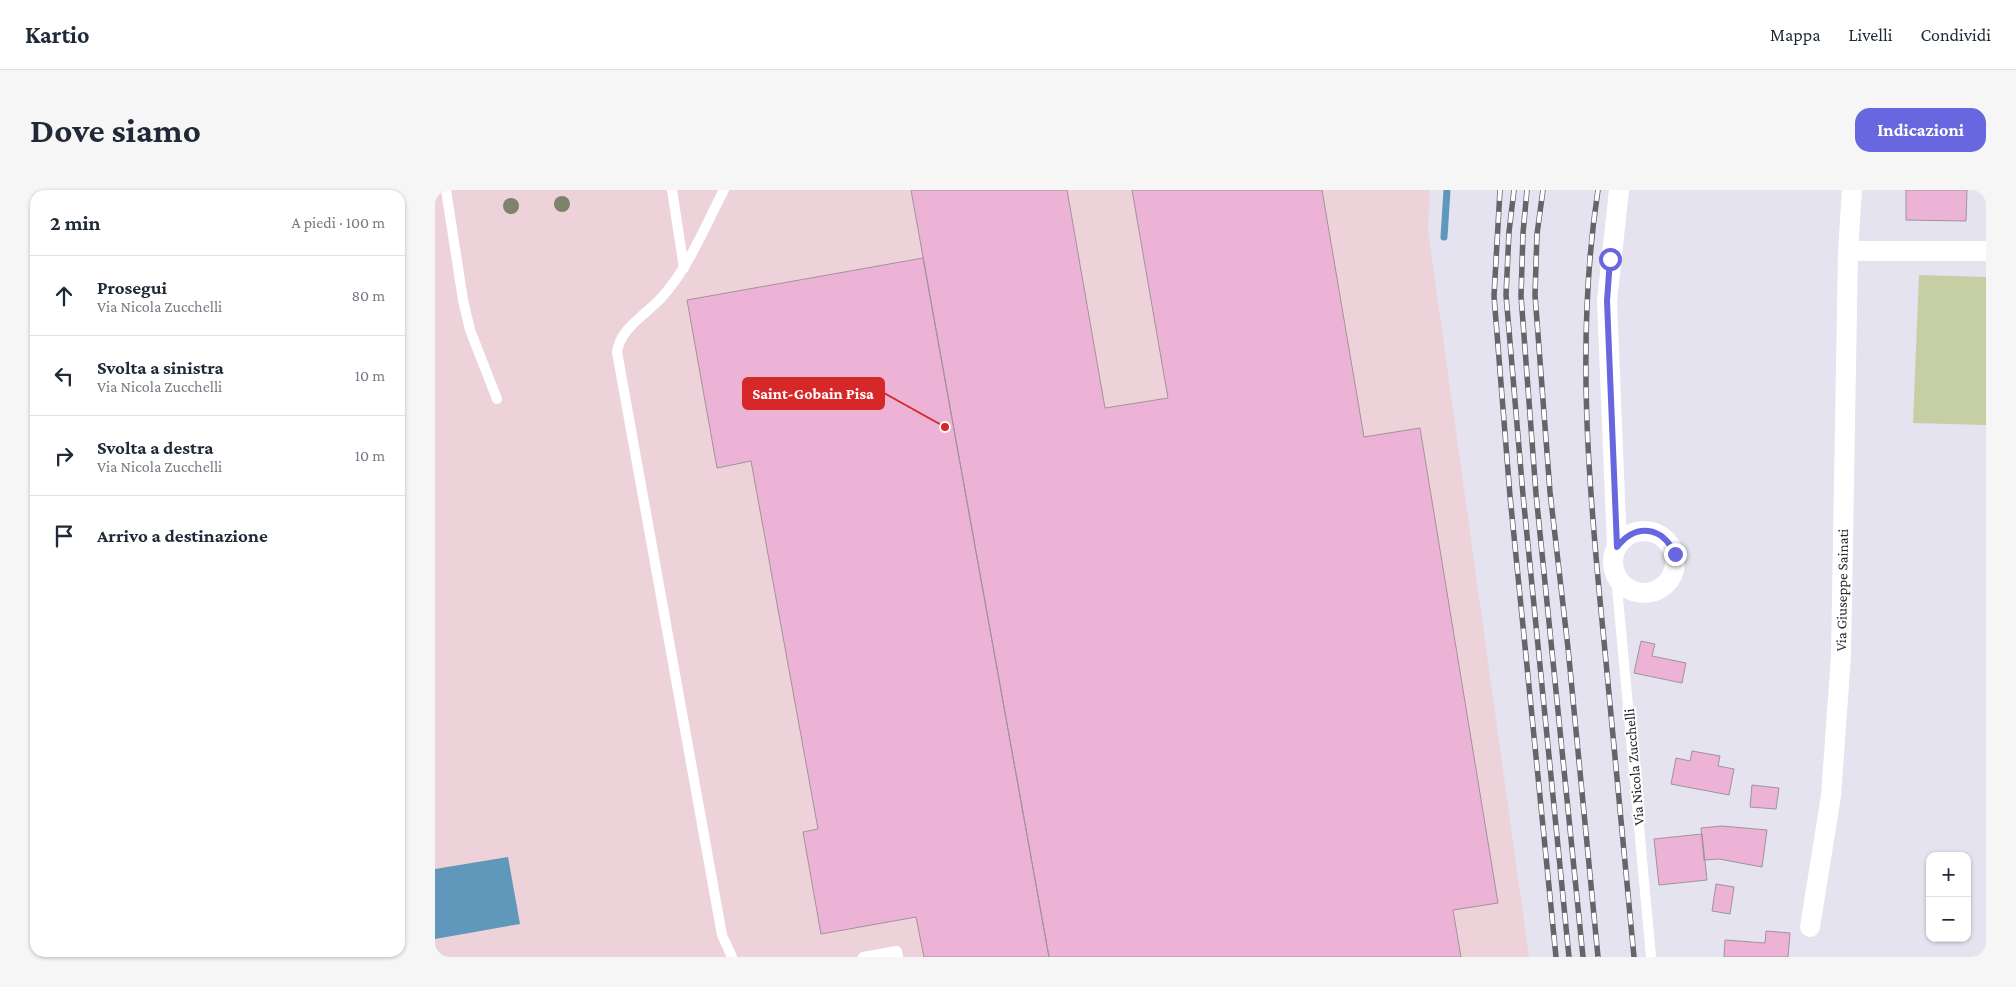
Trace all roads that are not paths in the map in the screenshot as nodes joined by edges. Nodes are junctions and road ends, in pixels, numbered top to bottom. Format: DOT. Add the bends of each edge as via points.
graph roads {
  1 [pos="446,190"];
  2 [pos="672,190"];
  3 [pos="724,190"];
  4 [pos="1619,190"];
  5 [pos="1852,190"];
  6 [pos="1848,251"];
  7 [pos="1986,251"];
  8 [pos="684,268"];
  9 [pos="497,399"];
  10 [pos="1617,547"];
  11 [pos="1616,576"];
  12 [pos="1810,927"];
  13 [pos="732,957"];
  14 [pos="863,957"];
  15 [pos="898,957"];
  16 [pos="1651,957"];
  1 -- 9 [label="lane" via="470,330"];
  2 -- 8 [label="lane"];
  3 -- 8 [label="lane"];
  4 -- 10 [label="street, Via Nicola Zucchelli" via="1607,301"];
  5 -- 6 [label="street, Via Giuseppe Sainati"];
  6 -- 7 [label="street"];
  6 -- 12 [label="street, Via Giuseppe Sainati" via="1841,656 1831,796"];
  8 -- 13 [label="lane" via="662,297 621,336 618,361 722,935"];
  10 -- 11 [label="street, Via Nicola Zucchelli" via="1613,557"];
  10 -- 11 [label="street" via="1632,533 1653,532 1670,544 1676,565 1667,584 1650,593 1631,590"];
  11 -- 16 [label="lane, Via Nicola Zucchelli"];
  14 -- 15 [label="lane" via="897,951"];
}
